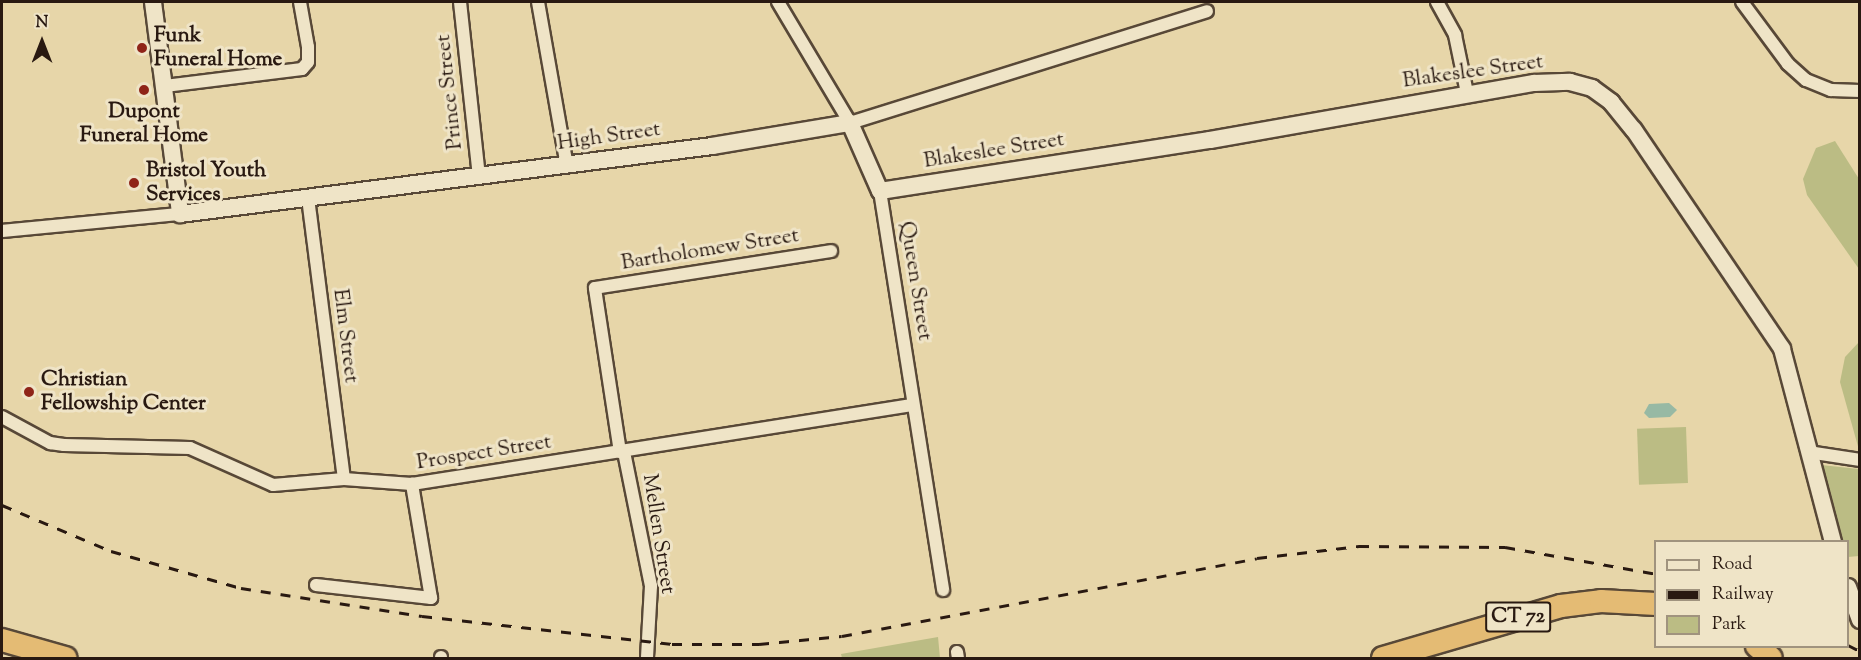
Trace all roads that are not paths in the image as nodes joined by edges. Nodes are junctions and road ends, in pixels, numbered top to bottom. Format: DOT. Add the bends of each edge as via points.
graph roads {
  1 [pos="153,2"];
  2 [pos="300,2"];
  3 [pos="460,2"];
  4 [pos="537,2"];
  5 [pos="780,2"];
  6 [pos="1437,2"];
  7 [pos="1742,2"];
  8 [pos="1207,11"];
  9 [pos="165,86"];
  10 [pos="1860,91"];
  11 [pos="1467,93"];
  12 [pos="850,123"];
  13 [pos="567,166"];
  14 [pos="479,177"];
  15 [pos="880,191"];
  16 [pos="308,198"];
  17 [pos="180,214"];
  18 [pos="2,231"];
  19 [pos="831,251"];
  20 [pos="595,288"];
  21 [pos="912,405"];
  22 [pos="2,417"];
  23 [pos="622,452"];
  24 [pos="1808,452"];
  25 [pos="1860,460"];
  26 [pos="344,479"];
  27 [pos="412,484"];
  28 [pos="1832,540"];
  29 [pos="316,585"];
  30 [pos="943,590"];
  31 [pos="1849,590"];
  32 [pos="1654,604"];
  33 [pos="1860,620"];
  34 [pos="2,640"];
  35 [pos="1759,648"];
  36 [pos="65,658"];
  37 [pos="646,658"];
  38 [pos="1383,658"];
  39 [pos="1771,658"];
  1 -- 9 [label="street"];
  2 -- 9 [label="street" via="308,47 308,62 302,69"];
  3 -- 14 [label="street, Prince Street"];
  4 -- 13 [label="street"];
  5 -- 12 [label="street, Queen Street"];
  6 -- 11 [label="street" via="1455,35"];
  7 -- 10 [label="street" via="1788,64 1806,80 1831,90"];
  8 -- 12 [label="street, High Street"];
  9 -- 17 [label="street"];
  11 -- 15 [label="street, Blakeslee Street" via="1210,140"];
  11 -- 24 [label="street, Blakeslee Street" via="1570,82 1592,88 1611,102 1774,335 1788,368"];
  12 -- 13 [label="street, High Street"];
  12 -- 15 [label="street, Queen Street"];
  13 -- 14 [label="street, High Street"];
  14 -- 16 [label="street, High Street"];
  15 -- 21 [label="street, Queen Street"];
  16 -- 17 [label="street, High Street"];
  16 -- 26 [label="street, Elm Street"];
  17 -- 18 [label="street, High Street"];
  19 -- 20 [label="street, Bartholomew Street"];
  20 -- 23 [label="street, Mellen Street"];
  21 -- 23 [label="street, Prospect Street"];
  21 -- 30 [label="street, Queen Street"];
  22 -- 26 [label="street, Prospect Street" via="50,443 190,447 273,485"];
  23 -- 27 [label="street, Prospect Street"];
  23 -- 37 [label="street, Mellen Street" via="651,586"];
  24 -- 25 [label="street"];
  24 -- 28 [label="street, Blakeslee Street"];
  26 -- 27 [label="street, Prospect Street"];
  27 -- 29 [label="street" via="431,598"];
  31 -- 33 [label="street"];
  32 -- 38 [label="highway, CT 72" via="1601,601 1561,606"];
  34 -- 36 [label="highway"];
  35 -- 39 [label="highway"];
}
